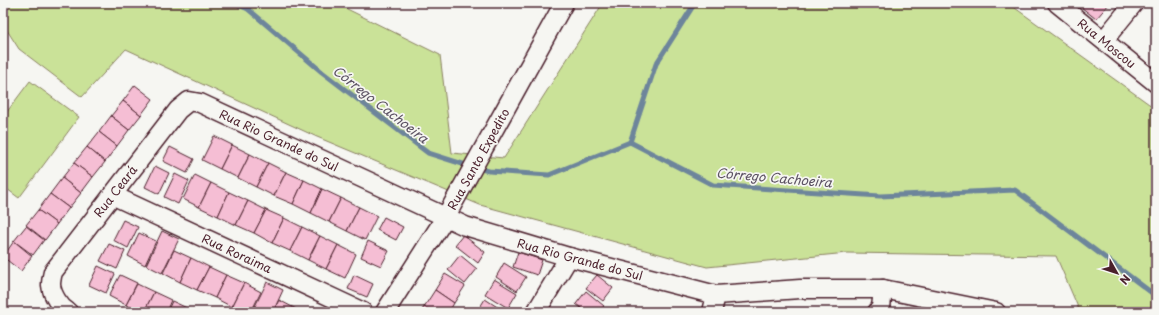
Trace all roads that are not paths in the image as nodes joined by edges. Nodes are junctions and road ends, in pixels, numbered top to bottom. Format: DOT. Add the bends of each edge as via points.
graph roads {
  1 [pos="564,3"];
  2 [pos="1057,3"];
  3 [pos="1134,3"];
  4 [pos="1104,40"];
  5 [pos="1156,83"];
  6 [pos="189,101"];
  7 [pos="112,194"];
  8 [pos="445,218"];
  9 [pos="569,257"];
  10 [pos="883,289"];
  11 [pos="714,303"];
  12 [pos="68,312"];
  13 [pos="363,312"];
  14 [pos="385,312"];
  15 [pos="536,312"];
  16 [pos="877,312"];
  17 [pos="996,312"];
  1 -- 8 [label="street, Rua Santo Expedito"];
  2 -- 4 [label="street, Rua Moscou"];
  3 -- 4 [label="street"];
  4 -- 5 [label="street, Rua Moscou"];
  6 -- 7 [label="street, Rua Ceará" via="178,110"];
  6 -- 8 [label="street, Rua Rio Grande do Sul" via="200,103"];
  7 -- 12 [label="street, Rua Ceará" via="53,272 51,286 57,300"];
  7 -- 13 [label="street, Rua Roraima"];
  8 -- 9 [label="street, Rua Rio Grande do Sul"];
  8 -- 14 [label="street, Rua Santo Expedito"];
  9 -- 11 [label="street, Rua Rio Grande do Sul"];
  9 -- 15 [label="street"];
  10 -- 11 [label="street, Rua Rio Grande do Sul" via="800,288"];
  10 -- 16 [label="street" via="881,308"];
  10 -- 17 [label="street, Rua Rio Grande do Sul"];
}
